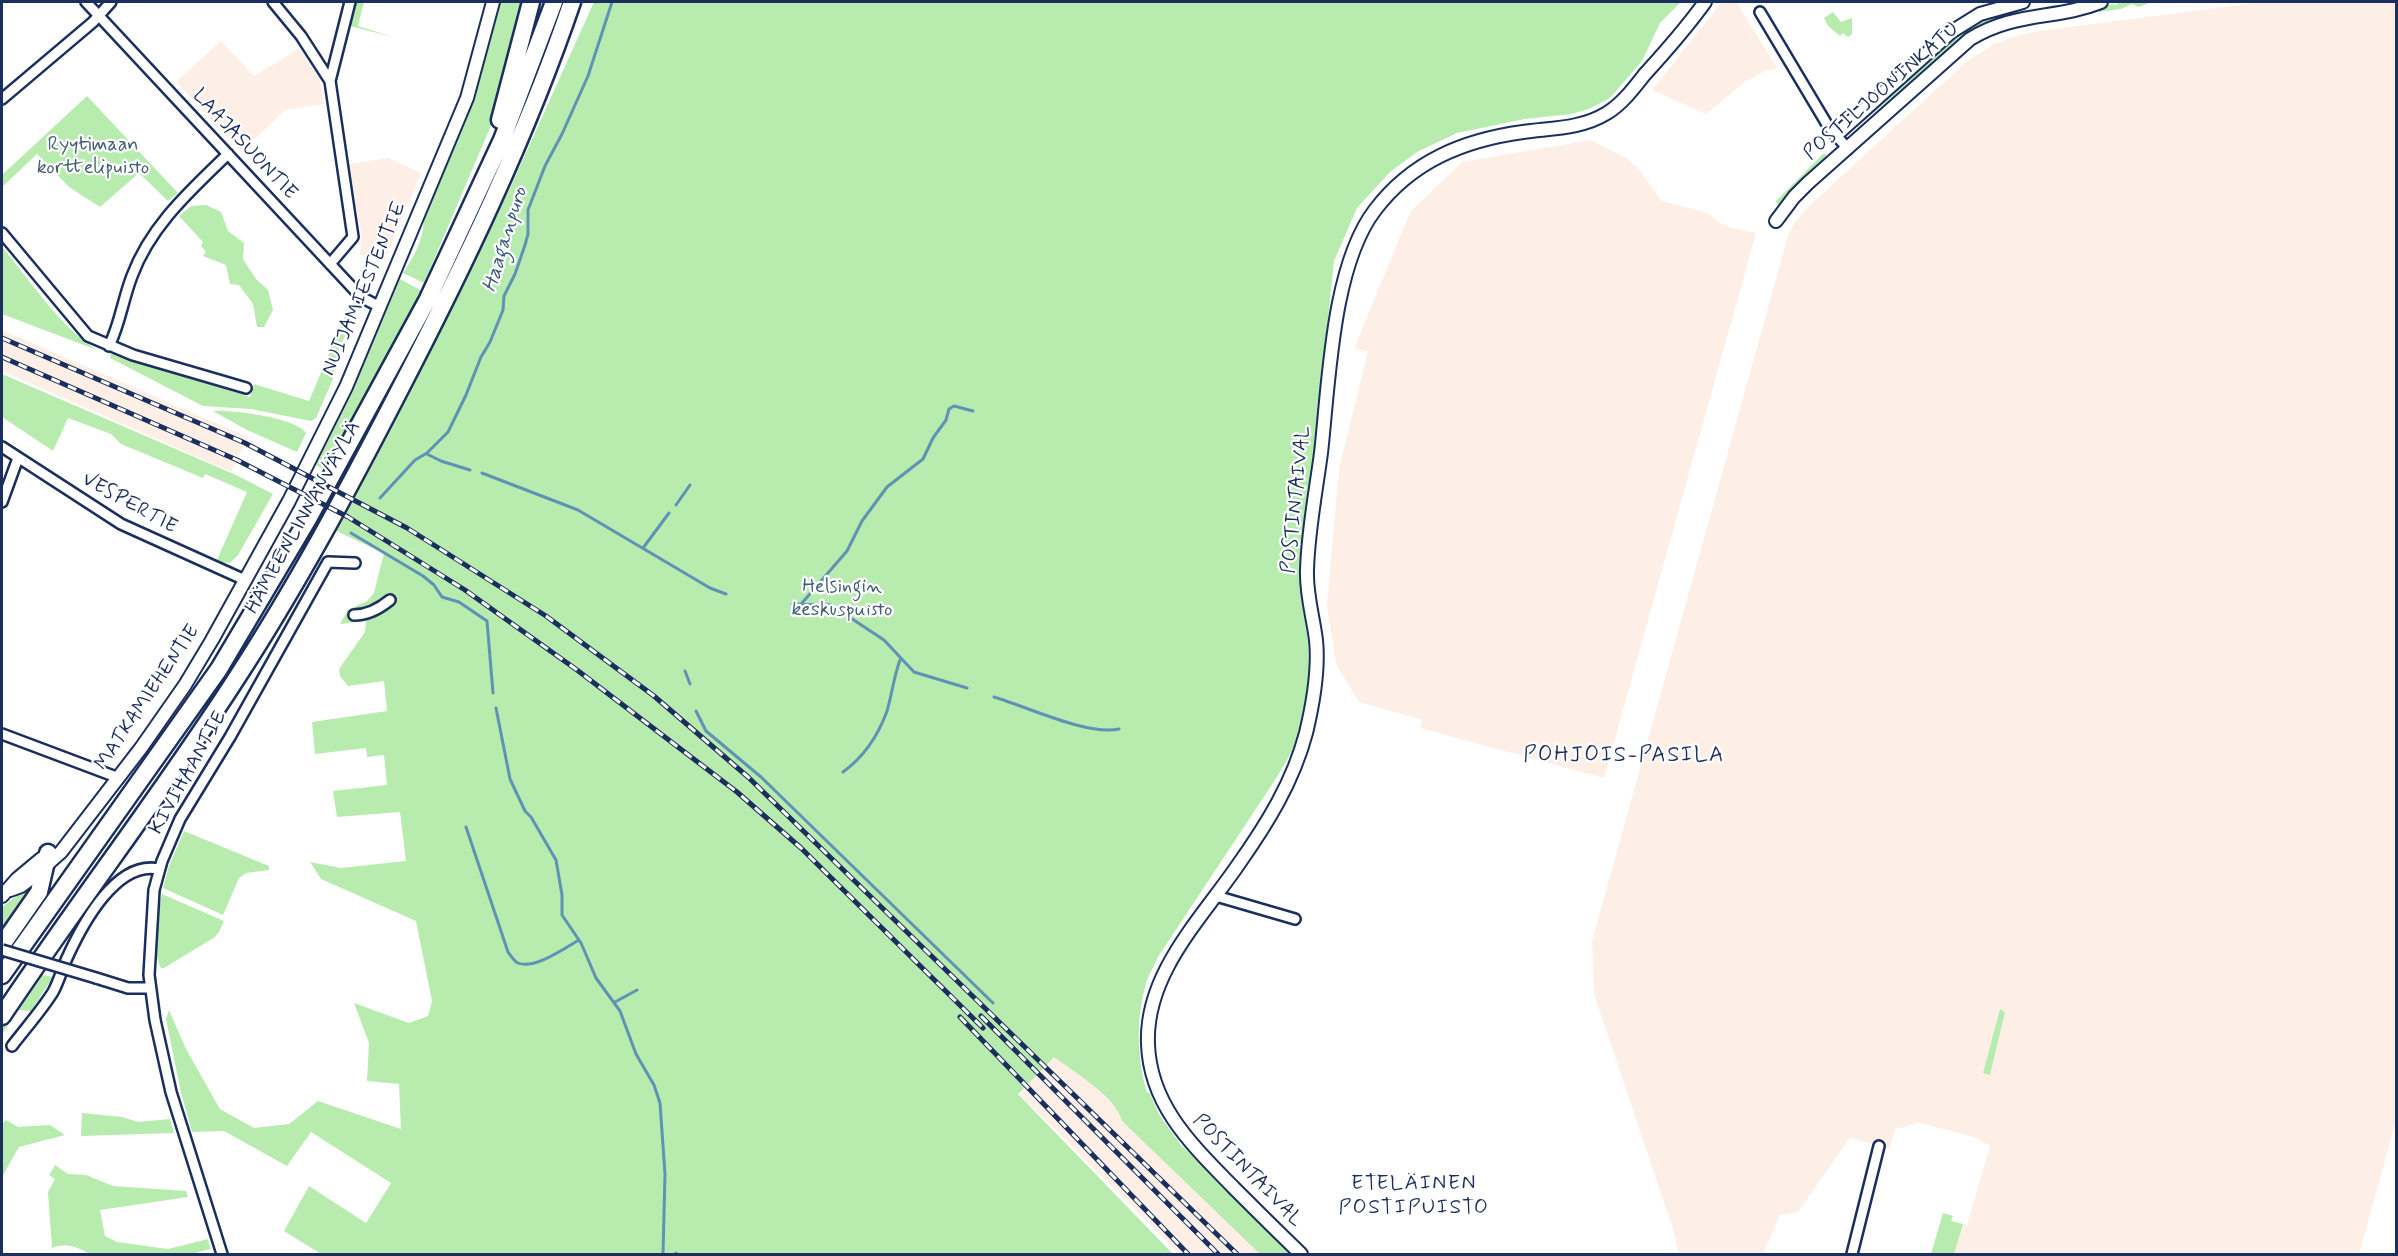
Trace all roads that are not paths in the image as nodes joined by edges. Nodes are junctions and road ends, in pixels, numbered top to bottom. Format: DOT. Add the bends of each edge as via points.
graph roads {
  1 [pos="86,2"];
  2 [pos="111,2"];
  3 [pos="273,2"];
  4 [pos="350,2"];
  5 [pos="493,2"];
  6 [pos="531,2"];
  7 [pos="554,2"];
  8 [pos="572,2"];
  9 [pos="585,2"];
  10 [pos="1705,2"];
  11 [pos="2019,2"];
  12 [pos="2101,2"];
  13 [pos="1760,12"];
  14 [pos="99,14"];
  15 [pos="2020,18"];
  16 [pos="330,81"];
  17 [pos="538,93"];
  18 [pos="2,99"];
  19 [pos="1836,135"];
  20 [pos="1848,148"];
  21 [pos="228,154"];
  22 [pos="483,179"];
  23 [pos="1776,221"];
  24 [pos="2,232"];
  25 [pos="330,264"];
  26 [pos="380,307"];
  27 [pos="109,346"];
  28 [pos="246,388"];
  29 [pos="2,447"];
  30 [pos="18,458"];
  31 [pos="2,502"];
  32 [pos="355,563"];
  33 [pos="245,580"];
  34 [pos="390,600"];
  35 [pos="354,615"];
  36 [pos="2,734"];
  37 [pos="119,778"];
  38 [pos="47,860"];
  39 [pos="159,869"];
  40 [pos="6,893"];
  41 [pos="1216,896"];
  42 [pos="1295,919"];
  43 [pos="2,945"];
  44 [pos="2,950"];
  45 [pos="2,975"];
  46 [pos="149,988"];
  47 [pos="2,1016"];
  48 [pos="12,1046"];
  49 [pos="1879,1146"];
  50 [pos="222,1254"];
  51 [pos="1301,1254"];
  52 [pos="1852,1254"];
  1 -- 14 [label="street, LAAJASUONTIE"];
  2 -- 14 [label="street"];
  3 -- 16 [label="street"];
  4 -- 16 [label="street"];
  5 -- 26 [label="street, NUIJAMIESTENTIE" via="467,98"];
  6 -- 22 [label="highway"];
  7 -- 22 [label="highway, HÄMEENLINNANVÄYLÄ"];
  8 -- 17 [label="highway, HÄMEENLINNANVÄYLÄ"];
  9 -- 17 [label="highway" via="572,35"];
  10 -- 41 [label="street, POSTINTAIVAL" via="1622,102 1607,113 1581,125 1487,138 1447,151 1399,183 1362,229 1341,293 1308,559 1316,658 1306,732 1278,805"];
  11 -- 15 [label="street"];
  11 -- 19 [label="street, POSTILJOONINKATU" via="1980,14 1951,32"];
  12 -- 15 [label="street, POSTILJOONINKATU"];
  13 -- 19 [label="street"];
  14 -- 18 [label="street"];
  14 -- 21 [label="street, LAAJASUONTIE"];
  15 -- 20 [label="street, POSTILJOONINKATU" via="1970,39"];
  16 -- 25 [label="street" via="354,231 351,241"];
  17 -- 47 [label="highway, HÄMEENLINNANVÄYLÄ" via="443,305 298,578 205,725"];
  19 -- 20 [label="street"];
  20 -- 23 [label="street, POSTILJOONINKATU" via="1808,183"];
  21 -- 25 [label="street, LAAJASUONTIE"];
  21 -- 27 [label="street" via="171,209 159,227 132,274"];
  22 -- 45 [label="highway, HÄMEENLINNANVÄYLÄ" via="428,299 366,416 219,669"];
  24 -- 27 [label="street" via="88,336"];
  25 -- 26 [label="street, LAAJASUONTIE" via="361,297"];
  26 -- 33 [label="street, NUIJAMIESTENTIE" via="328,426"];
  27 -- 28 [label="street"];
  29 -- 30 [label="street, VESPERTIE"];
  30 -- 31 [label="street"];
  30 -- 33 [label="street, VESPERTIE" via="121,524"];
  32 -- 39 [label="street, KIVIHAANTIE" via="328,562 180,819"];
  33 -- 37 [label="street, MATKAMIEHENTIE" via="185,685"];
  34 -- 35 [label="street" via="373,611"];
  36 -- 37 [label="street"];
  37 -- 38 [label="street, MATKAMIEHENTIE" via="68,843"];
  38 -- 40 [label="street, MATKAMIEHENTIE" via="21,886"];
  38 -- 43 [label="highway" via="39,892"];
  39 -- 46 [label="street, KIVIHAANTIE" via="153,901"];
  39 -- 48 [label="street" via="143,867 115,883 86,923 54,990"];
  41 -- 42 [label="street"];
  41 -- 51 [label="street, POSTINTAIVAL" via="1166,968 1158,988 1148,1026 1153,1076 1165,1108 1182,1134"];
  44 -- 46 [label="street, bridge" via="133,989"];
  46 -- 50 [label="street, KIVIHAANTIE" via="171,1092"];
  49 -- 52 [label="street"];
}
